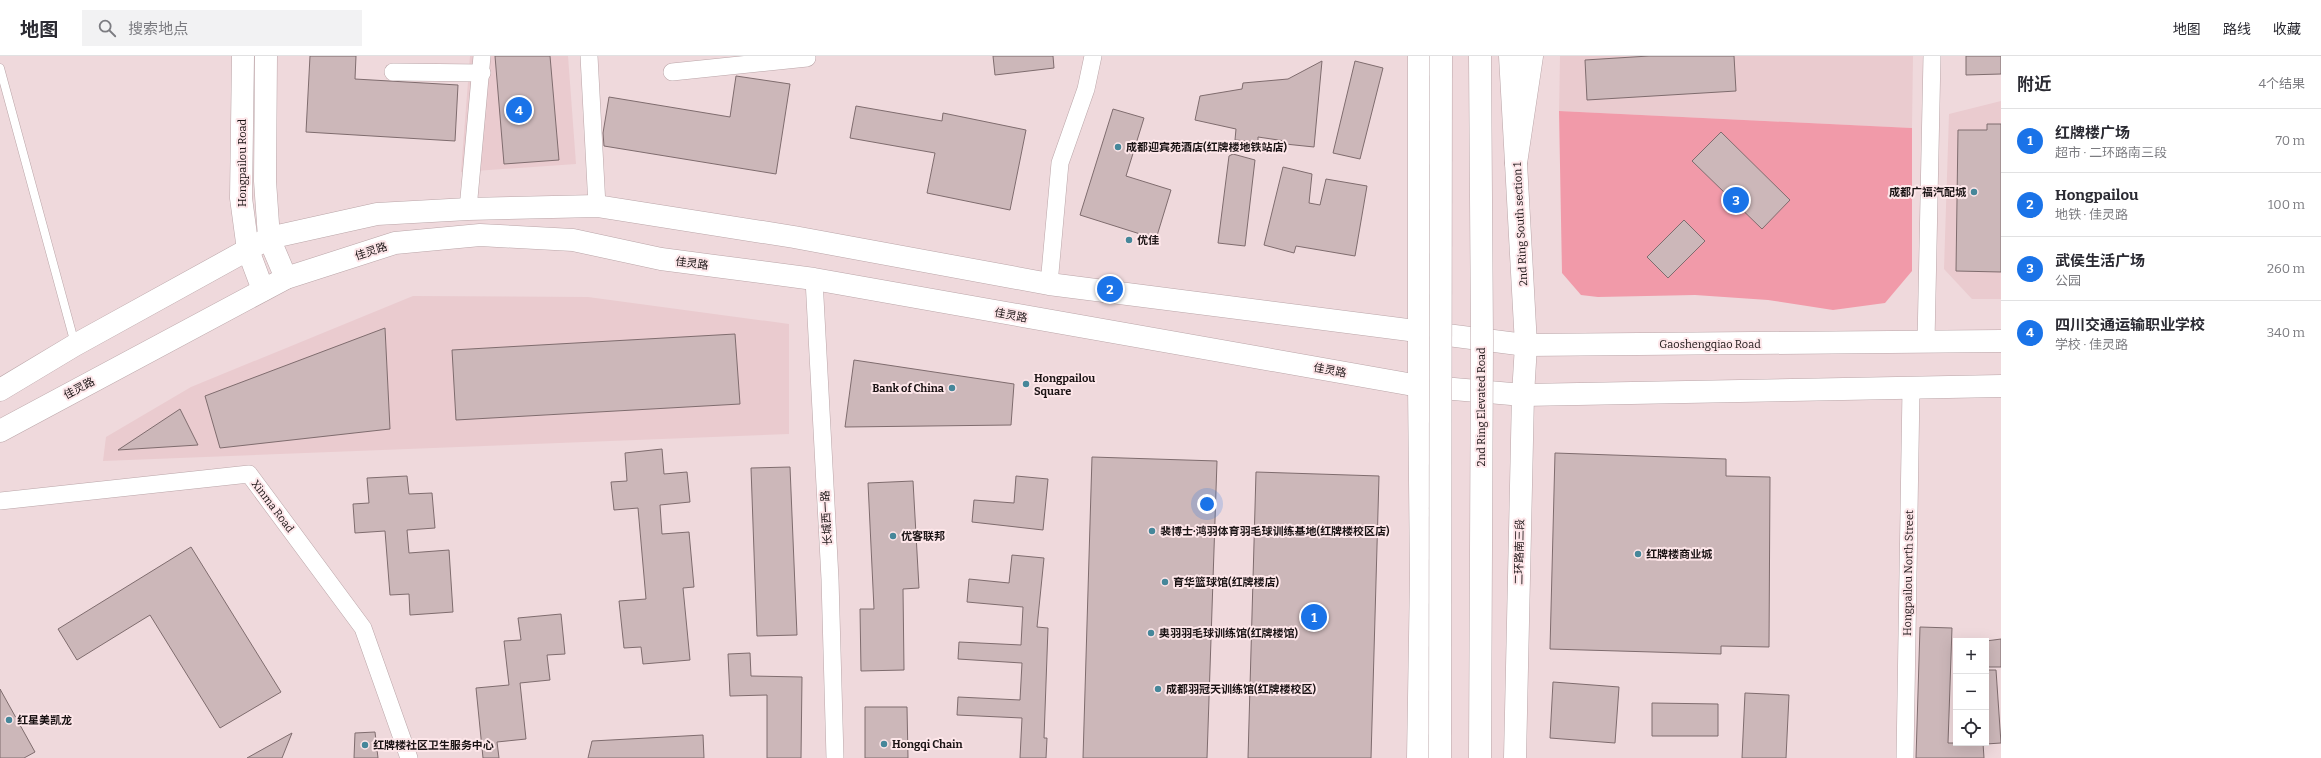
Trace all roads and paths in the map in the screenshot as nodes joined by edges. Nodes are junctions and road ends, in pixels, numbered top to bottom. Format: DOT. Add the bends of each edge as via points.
graph roads {
  1 [pos="243,56"];
  2 [pos="266,56"];
  3 [pos="482,56"];
  4 [pos="589,56"];
  5 [pos="806,56"];
  6 [pos="1093,56"];
  7 [pos="1419,56"];
  8 [pos="1441,56"];
  9 [pos="1480,56"];
  10 [pos="1510,56"];
  11 [pos="1532,56"];
  12 [pos="1932,56"];
  13 [pos="0,68"];
  14 [pos="393,72"];
  15 [pos="672,72"];
  16 [pos="482,73"];
  17 [pos="1516,163"];
  18 [pos="597,206"];
  19 [pos="468,209"];
  20 [pos="269,238"];
  21 [pos="248,250"];
  22 [pos="286,278"];
  23 [pos="814,279"];
  24 [pos="1049,284"];
  25 [pos="263,290"];
  26 [pos="1419,332"];
  27 [pos="2001,341"];
  28 [pos="1926,342"];
  29 [pos="75,345"];
  30 [pos="1526,345"];
  31 [pos="1419,386"];
  32 [pos="2001,386"];
  33 [pos="1911,389"];
  34 [pos="0,390"];
  35 [pos="1523,395"];
  36 [pos="0,431"];
  37 [pos="0,501"];
  38 [pos="409,758"];
  39 [pos="835,758"];
  40 [pos="1418,758"];
  41 [pos="1440,758"];
  42 [pos="1480,758"];
  43 [pos="1515,758"];
  44 [pos="1905,758"];
  1 -- 21 [label="main road, Hongpailou Road" via="241,198"];
  2 -- 20 [label="main road" via="265,182"];
  3 -- 16 [label="street"];
  4 -- 18 [label="street"];
  5 -- 15 [label="street" via="807,58"];
  6 -- 24 [label="street" via="1086,88 1060,163"];
  7 -- 26 [label="main road"];
  8 -- 41 [label="main road, bridge"];
  9 -- 42 [label="main road, 2nd Ring Elevated Road, bridge"];
  10 -- 17 [label="main road"];
  11 -- 17 [label="main road, 2nd Ring South section 1"];
  12 -- 28 [label="street"];
  13 -- 29 [label="lane"];
  14 -- 16 [label="street"];
  16 -- 19 [label="street"];
  17 -- 30 [label="main road, 2nd Ring South section 1"];
  18 -- 19 [label="main road"];
  18 -- 24 [label="main road" via="794,237"];
  19 -- 20 [label="main road" via="377,214"];
  20 -- 21 [label="main road"];
  20 -- 22 [label="main road"];
  21 -- 25 [label="main road, Hongpailou Road"];
  21 -- 29 [label="main road"];
  22 -- 23 [label="main road, 佳灵路" via="394,243 480,235 573,240 660,259"];
  22 -- 25 [label="main road, 佳灵路"];
  23 -- 31 [label="main road, 佳灵路"];
  23 -- 39 [label="street, 长城西一路" via="830,579"];
  24 -- 26 [label="main road"];
  25 -- 36 [label="main road, 佳灵路"];
  26 -- 30 [label="main road, Gaoshengqiao Road"];
  26 -- 31 [label="main road"];
  27 -- 28 [label="main road, Gaoshengqiao Road"];
  28 -- 30 [label="main road, Gaoshengqiao Road"];
  29 -- 34 [label="main road"];
  30 -- 35 [label="main road, 二环路南三段"];
  31 -- 35 [label="main road"];
  31 -- 40 [label="main road" via="1421,577"];
  32 -- 33 [label="main road"];
  33 -- 35 [label="main road"];
  33 -- 44 [label="street, Hongpailou North Street"];
  35 -- 43 [label="main road, 二环路南三段"];
  37 -- 38 [label="street, Xinma Road" via="249,474 363,628"];
}
